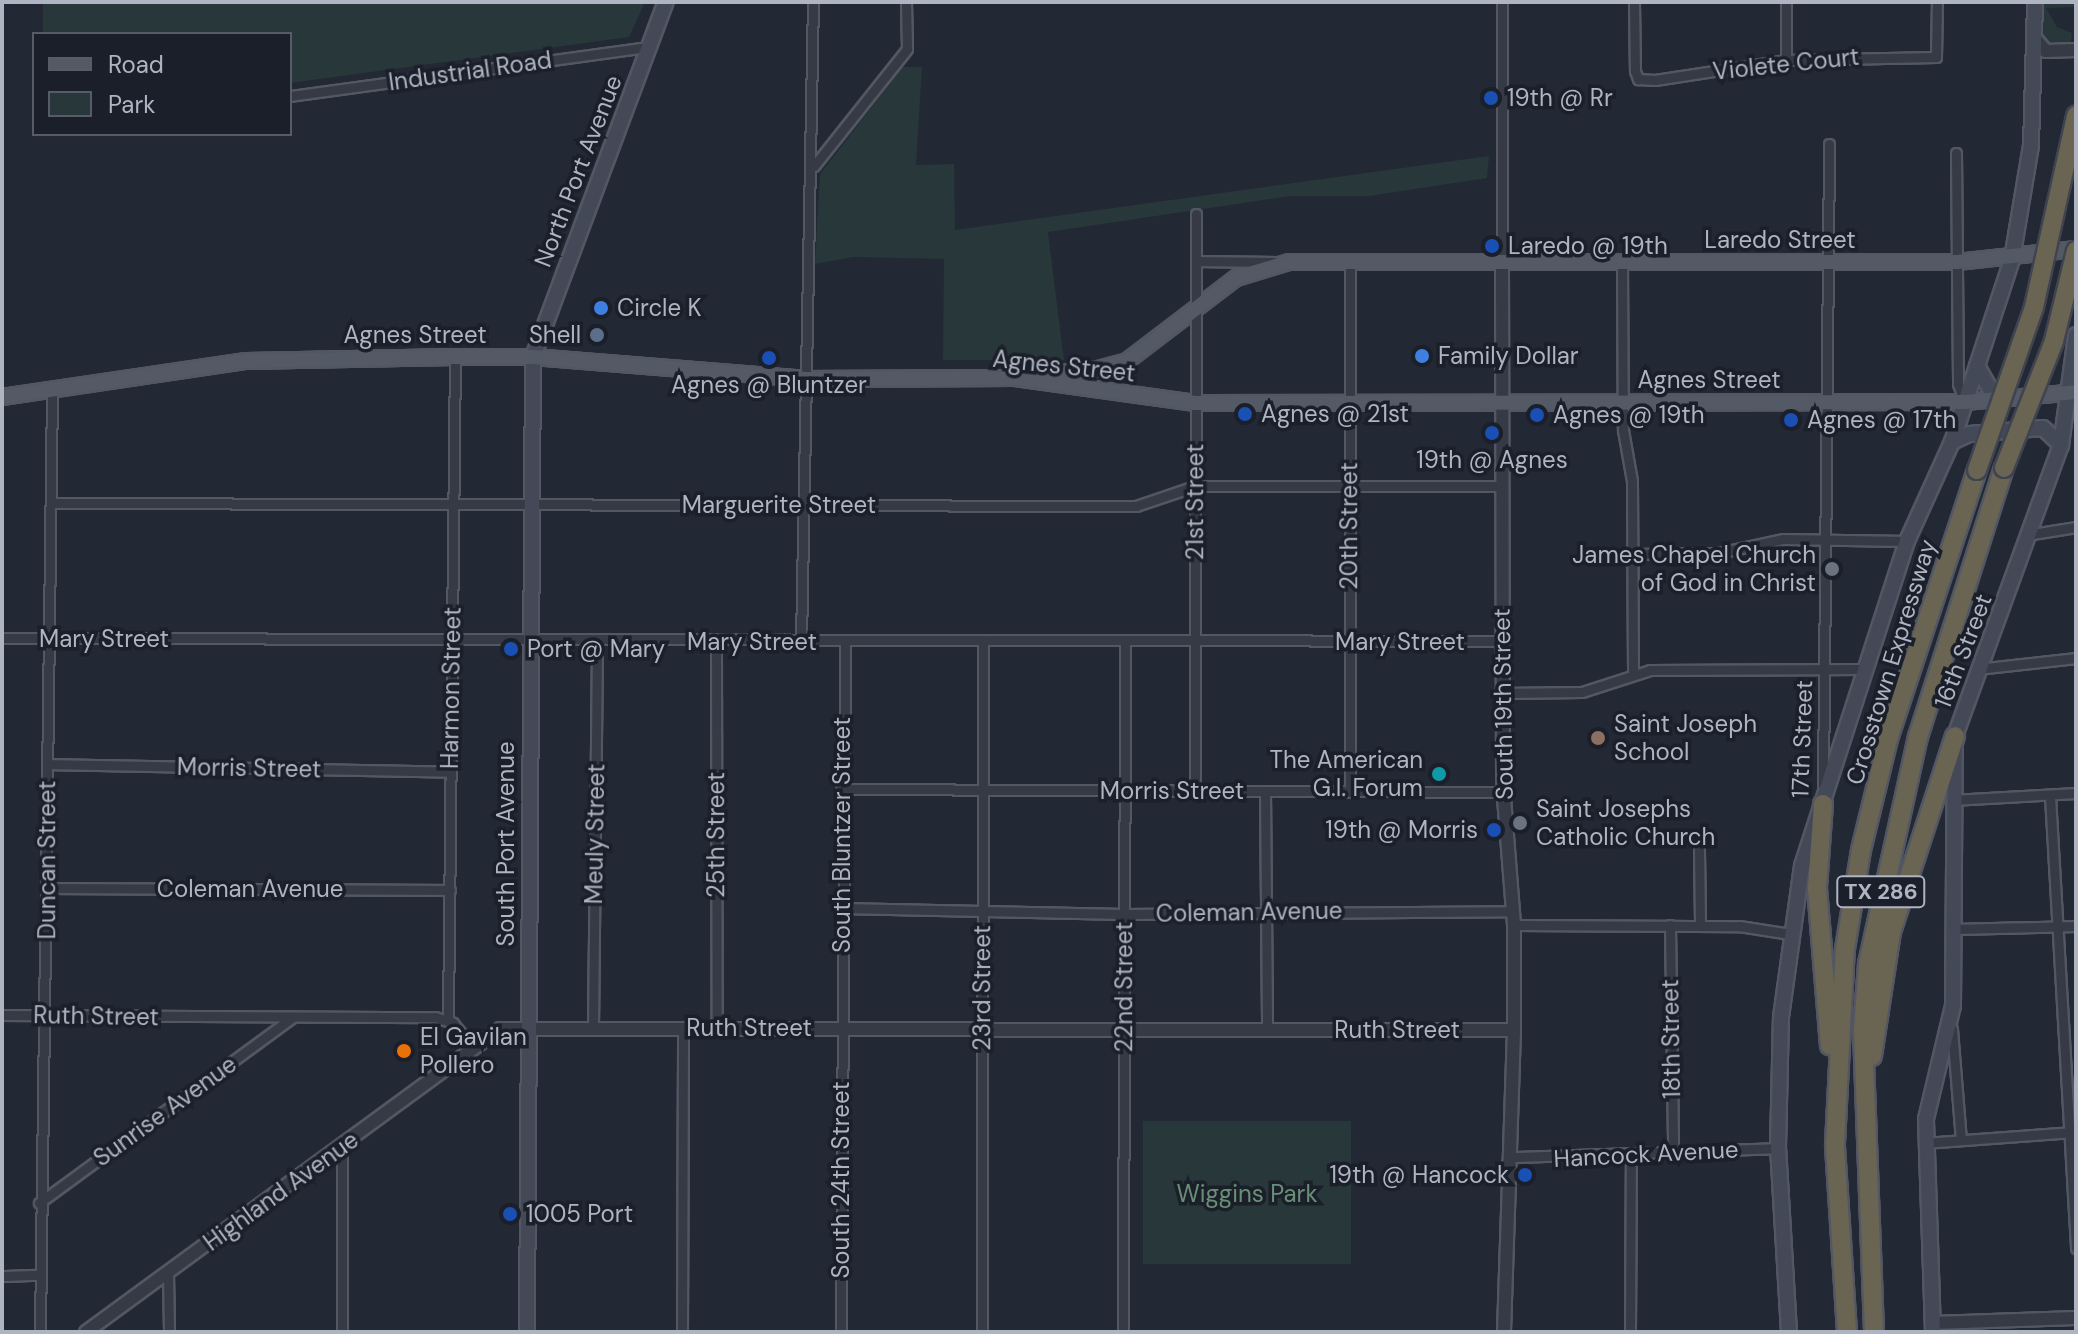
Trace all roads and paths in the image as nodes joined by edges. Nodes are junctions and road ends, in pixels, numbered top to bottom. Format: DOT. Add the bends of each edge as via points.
graph roads {
  1 [pos="666,2"];
  2 [pos="813,2"];
  3 [pos="906,2"];
  4 [pos="1502,2"];
  5 [pos="1634,2"];
  6 [pos="1786,2"];
  7 [pos="1937,2"];
  8 [pos="2035,2"];
  9 [pos="2035,38"];
  10 [pos="650,47"];
  11 [pos="2076,50"];
  12 [pos="1786,60"];
  13 [pos="292,96"];
  14 [pos="2076,116"];
  15 [pos="1829,144"];
  16 [pos="1956,153"];
  17 [pos="814,166"];
  18 [pos="1196,214"];
  19 [pos="2075,251"];
  20 [pos="2012,259"];
  21 [pos="1196,261"];
  22 [pos="1350,261"];
  23 [pos="1289,262"];
  24 [pos="1502,262"];
  25 [pos="1622,262"];
  26 [pos="1828,262"];
  27 [pos="1957,262"];
  28 [pos="1194,307"];
  29 [pos="2076,335"];
  30 [pos="455,357"];
  31 [pos="533,357"];
  32 [pos="1977,366"];
  33 [pos="1015,378"];
  34 [pos="804,379"];
  35 [pos="52,389"];
  36 [pos="2071,393"];
  37 [pos="2,397"];
  38 [pos="1996,399"];
  39 [pos="1503,401"];
  40 [pos="1350,402"];
  41 [pos="1623,402"];
  42 [pos="1827,402"];
  43 [pos="1965,402"];
  44 [pos="1195,403"];
  45 [pos="1952,442"];
  46 [pos="2061,445"];
  47 [pos="1348,485"];
  48 [pos="1195,486"];
  49 [pos="1502,486"];
  50 [pos="51,503"];
  51 [pos="453,505"];
  52 [pos="530,505"];
  53 [pos="803,505"];
  54 [pos="2076,527"];
  55 [pos="2032,534"];
  56 [pos="1827,539"];
  57 [pos="1907,541"];
  58 [pos="1633,554"];
  59 [pos="2,638"];
  60 [pos="48,639"];
  61 [pos="451,640"];
  62 [pos="529,640"];
  63 [pos="597,640"];
  64 [pos="1501,641"];
  65 [pos="716,642"];
  66 [pos="801,642"];
  67 [pos="845,642"];
  68 [pos="1350,642"];
  69 [pos="983,643"];
  70 [pos="1125,643"];
  71 [pos="1195,643"];
  72 [pos="2076,658"];
  73 [pos="1826,669"];
  74 [pos="1864,669"];
  75 [pos="1977,669"];
  76 [pos="1633,673"];
  77 [pos="1501,693"];
  78 [pos="1955,736"];
  79 [pos="48,764"];
  80 [pos="450,772"];
  81 [pos="841,789"];
  82 [pos="984,790"];
  83 [pos="1124,791"];
  84 [pos="1195,791"];
  85 [pos="1265,791"];
  86 [pos="1350,792"];
  87 [pos="1503,792"];
  88 [pos="2076,793"];
  89 [pos="2050,796"];
  90 [pos="1952,800"];
  91 [pos="1823,804"];
  92 [pos="1699,850"];
  93 [pos="49,888"];
  94 [pos="450,890"];
  95 [pos="842,908"];
  96 [pos="1267,911"];
  97 [pos="1513,911"];
  98 [pos="983,912"];
  99 [pos="1124,914"];
  100 [pos="1514,925"];
  101 [pos="1670,925"];
  102 [pos="1700,926"];
  103 [pos="2076,926"];
  104 [pos="2059,927"];
  105 [pos="1954,929"];
  106 [pos="1790,934"];
  107 [pos="2,1015"];
  108 [pos="43,1015"];
  109 [pos="292,1018"];
  110 [pos="448,1020"];
  111 [pos="527,1028"];
  112 [pos="593,1028"];
  113 [pos="683,1028"];
  114 [pos="717,1028"];
  115 [pos="841,1029"];
  116 [pos="982,1029"];
  117 [pos="1124,1029"];
  118 [pos="1952,1029"];
  119 [pos="1267,1030"];
  120 [pos="1514,1030"];
  121 [pos="473,1048"];
  122 [pos="1835,1089"];
  123 [pos="1864,1098"];
  124 [pos="2073,1133"];
  125 [pos="1961,1140"];
  126 [pos="1925,1143"];
  127 [pos="342,1148"];
  128 [pos="1778,1148"];
  129 [pos="1673,1153"];
  130 [pos="1631,1155"];
  131 [pos="1513,1157"];
  132 [pos="39,1203"];
  133 [pos="2076,1248"];
  134 [pos="168,1273"];
  135 [pos="40,1275"];
  136 [pos="2,1276"];
  137 [pos="1874,1279"];
  138 [pos="2076,1318"];
  139 [pos="1933,1328"];
  140 [pos="40,1332"];
  141 [pos="86,1332"];
  142 [pos="169,1332"];
  143 [pos="342,1332"];
  144 [pos="527,1332"];
  145 [pos="682,1332"];
  146 [pos="841,1332"];
  147 [pos="982,1332"];
  148 [pos="1123,1332"];
  149 [pos="1504,1332"];
  150 [pos="1630,1332"];
  151 [pos="1789,1332"];
  152 [pos="1844,1332"];
  153 [pos="1874,1332"];
  154 [pos="1882,1332"];
  1 -- 10 [label="main road, North Port Avenue"];
  2 -- 17 [label="street"];
  3 -- 17 [label="street" via="907,49"];
  4 -- 24 [label="street, South 19th Street"];
  5 -- 12 [label="street, Violete Court" via="1638,79"];
  6 -- 12 [label="street"];
  7 -- 12 [label="street, Violete Court" via="1936,57"];
  8 -- 9 [label="main road, Crosstown Expressway"];
  9 -- 11 [label="street" via="2046,51"];
  9 -- 20 [label="main road, Crosstown Expressway" via="2031,146"];
  10 -- 13 [label="street, Industrial Road"];
  10 -- 31 [label="main road, North Port Avenue"];
  14 -- 122 [label="highway, Crosstown Expressway / TX 286, bridge" via="2034,307 1888,739 1861,850 1845,949"];
  15 -- 26 [label="street, 17th Street"];
  16 -- 27 [label="street"];
  17 -- 34 [label="street"];
  18 -- 21 [label="street, 21st Street"];
  19 -- 20 [label="main road, Laredo Street"];
  19 -- 123 [label="highway, Crosstown Expressway / TX 286, bridge" via="2054,341 2004,468 1918,737 1868,964"];
  20 -- 27 [label="main road, Laredo Street"];
  20 -- 32 [label="main road, Crosstown Expressway"];
  21 -- 23 [label="street, Laredo Street"];
  21 -- 28 [label="street, 21st Street"];
  22 -- 23 [label="main road, Laredo Street"];
  22 -- 24 [label="main road, Laredo Street"];
  22 -- 40 [label="street, 20th Street"];
  23 -- 28 [label="main road" via="1236,278"];
  24 -- 25 [label="main road, Laredo Street"];
  24 -- 39 [label="street, South 19th Street"];
  25 -- 26 [label="main road, Laredo Street"];
  25 -- 41 [label="street"];
  26 -- 27 [label="main road, Laredo Street"];
  26 -- 42 [label="street, 17th Street"];
  27 -- 43 [label="street" via="1958,384"];
  28 -- 33 [label="main road" via="1151,347 1127,361"];
  28 -- 44 [label="street, 21st Street"];
  29 -- 36 [label="main road"];
  30 -- 31 [label="main road, Agnes Street"];
  30 -- 35 [label="main road, Agnes Street" via="246,361"];
  30 -- 51 [label="street, Harmon Street"];
  31 -- 34 [label="main road, Agnes Street"];
  31 -- 52 [label="main road, South Port Avenue"];
  32 -- 38 [label="main road"];
  32 -- 43 [label="main road, Crosstown Expressway"];
  33 -- 34 [label="main road, Agnes Street"];
  33 -- 44 [label="main road, Agnes Street"];
  34 -- 53 [label="street"];
  35 -- 37 [label="main road, Agnes Street"];
  35 -- 50 [label="street, Duncan Street"];
  36 -- 38 [label="main road, Agnes Street"];
  36 -- 46 [label="main road, 16th Street"];
  38 -- 43 [label="main road, Agnes Street"];
  39 -- 40 [label="main road, Agnes Street"];
  39 -- 41 [label="main road, Agnes Street"];
  39 -- 49 [label="street, South 19th Street"];
  40 -- 44 [label="main road, Agnes Street"];
  40 -- 47 [label="street, 20th Street"];
  41 -- 42 [label="main road, Agnes Street"];
  41 -- 58 [label="street"];
  42 -- 43 [label="main road, Agnes Street"];
  42 -- 56 [label="street, 17th Street"];
  43 -- 45 [label="main road, Crosstown Expressway"];
  44 -- 48 [label="street, 21st Street"];
  45 -- 46 [label="main road" via="1969,434 2043,428"];
  45 -- 57 [label="main road, Crosstown Expressway"];
  46 -- 55 [label="main road, 16th Street"];
  47 -- 48 [label="street, Marguerite Street"];
  47 -- 49 [label="street, Marguerite Street"];
  47 -- 68 [label="street, 20th Street"];
  48 -- 53 [label="street, Marguerite Street" via="1136,506"];
  48 -- 71 [label="street, 21st Street"];
  49 -- 64 [label="street, South 19th Street"];
  50 -- 51 [label="street, Marguerite Street"];
  50 -- 60 [label="street, Duncan Street"];
  51 -- 52 [label="street, Marguerite Street"];
  51 -- 61 [label="street, Harmon Street"];
  52 -- 53 [label="street, Marguerite Street"];
  52 -- 62 [label="main road, South Port Avenue"];
  53 -- 66 [label="street"];
  54 -- 55 [label="street"];
  55 -- 75 [label="main road, 16th Street"];
  56 -- 57 [label="street"];
  56 -- 58 [label="street" via="1783,539 1718,553"];
  56 -- 73 [label="street, 17th Street"];
  57 -- 74 [label="main road, Crosstown Expressway"];
  58 -- 76 [label="street"];
  59 -- 60 [label="street, Mary Street"];
  60 -- 61 [label="street, Mary Street"];
  60 -- 79 [label="street, Duncan Street"];
  61 -- 62 [label="street, Mary Street"];
  61 -- 80 [label="street, Harmon Street"];
  62 -- 63 [label="street, Mary Street"];
  62 -- 111 [label="main road, South Port Avenue"];
  63 -- 65 [label="street, Mary Street"];
  63 -- 112 [label="street, Meuly Street"];
  64 -- 68 [label="street, Mary Street"];
  64 -- 77 [label="street, South 19th Street"];
  65 -- 66 [label="street, Mary Street"];
  65 -- 114 [label="street, 25th Street"];
  66 -- 67 [label="street, Mary Street"];
  67 -- 69 [label="street, Mary Street"];
  67 -- 81 [label="street, South Bluntzer Street"];
  68 -- 71 [label="street, Mary Street"];
  68 -- 86 [label="street, 20th Street"];
  69 -- 70 [label="street, Mary Street"];
  69 -- 82 [label="street, 23rd Street"];
  70 -- 71 [label="street, Mary Street"];
  70 -- 83 [label="street, 22nd Street"];
  71 -- 84 [label="street, 21st Street"];
  72 -- 75 [label="street"];
  73 -- 74 [label="street"];
  73 -- 76 [label="street"];
  73 -- 91 [label="street, 17th Street"];
  74 -- 91 [label="main road, Crosstown Expressway"];
  75 -- 78 [label="main road, 16th Street"];
  76 -- 77 [label="street" via="1582,692"];
  77 -- 87 [label="street, South 19th Street"];
  78 -- 90 [label="main road, 16th Street"];
  78 -- 123 [label="highway" via="1891,932"];
  79 -- 80 [label="street, Morris Street"];
  79 -- 93 [label="street, Duncan Street"];
  80 -- 94 [label="street, Harmon Street"];
  81 -- 82 [label="street, Morris Street"];
  81 -- 95 [label="street, South Bluntzer Street"];
  82 -- 83 [label="street, Morris Street"];
  82 -- 98 [label="street, 23rd Street"];
  83 -- 84 [label="street, Morris Street"];
  83 -- 99 [label="street, 22nd Street"];
  84 -- 85 [label="street, Morris Street"];
  85 -- 86 [label="street, Morris Street"];
  85 -- 96 [label="street"];
  86 -- 87 [label="street, Morris Street"];
  87 -- 97 [label="street, South 19th Street"];
  88 -- 89 [label="street"];
  89 -- 90 [label="street"];
  89 -- 104 [label="street"];
  90 -- 105 [label="main road, 16th Street"];
  91 -- 106 [label="main road, 17th Street" via="1802,866"];
  91 -- 122 [label="highway" via="1817,888"];
  92 -- 102 [label="street"];
  93 -- 94 [label="street, Coleman Avenue"];
  93 -- 108 [label="street, Duncan Street"];
  94 -- 110 [label="street, Harmon Street"];
  95 -- 98 [label="street, Coleman Avenue"];
  95 -- 115 [label="street, South Bluntzer Street"];
  96 -- 97 [label="street, Coleman Avenue"];
  96 -- 99 [label="street, Coleman Avenue"];
  96 -- 119 [label="street"];
  97 -- 100 [label="street, South 19th Street"];
  98 -- 99 [label="street, Coleman Avenue"];
  98 -- 116 [label="street, 23rd Street"];
  99 -- 117 [label="street, 22nd Street"];
  100 -- 101 [label="street"];
  100 -- 120 [label="street, South 19th Street"];
  101 -- 102 [label="street"];
  101 -- 129 [label="street, 18th Street"];
  102 -- 106 [label="street"];
  103 -- 104 [label="street"];
  104 -- 105 [label="street"];
  104 -- 124 [label="street"];
  105 -- 118 [label="main road, 16th Street"];
  106 -- 128 [label="main road, 17th Street" via="1781,1017"];
  107 -- 108 [label="street, Ruth Street"];
  108 -- 109 [label="street, Ruth Street"];
  108 -- 132 [label="street, Duncan Street"];
  109 -- 110 [label="street, Ruth Street"];
  109 -- 132 [label="street, Sunrise Avenue"];
  110 -- 121 [label="street"];
  111 -- 112 [label="street, Ruth Street"];
  111 -- 121 [label="street, Ruth Street" via="500,1029"];
  111 -- 144 [label="main road, South Port Avenue"];
  112 -- 113 [label="street, Ruth Street"];
  113 -- 114 [label="street, Ruth Street"];
  113 -- 145 [label="street"];
  114 -- 115 [label="street, Ruth Street"];
  115 -- 116 [label="street, Ruth Street"];
  115 -- 146 [label="street, South 24th Street"];
  116 -- 117 [label="street, Ruth Street"];
  116 -- 147 [label="street, 23rd Street"];
  117 -- 119 [label="street, Ruth Street"];
  117 -- 148 [label="street, 22nd Street"];
  118 -- 125 [label="street, 16th Street"];
  118 -- 126 [label="main road, 16th Street" via="1932,1092"];
  119 -- 120 [label="street, Ruth Street"];
  120 -- 131 [label="street, South 19th Street"];
  121 -- 127 [label="street, Highland Avenue"];
  122 -- 152 [label="highway, Crosstown Expressway / TX 286"];
  123 -- 137 [label="highway, Crosstown Expressway / TX 286"];
  124 -- 125 [label="street"];
  124 -- 133 [label="street"];
  125 -- 126 [label="street"];
  126 -- 139 [label="main road, 16th Street"];
  127 -- 134 [label="street, Highland Avenue"];
  127 -- 143 [label="street"];
  128 -- 129 [label="street, Hancock Avenue"];
  128 -- 151 [label="main road, 17th Street"];
  129 -- 130 [label="street, Hancock Avenue"];
  130 -- 131 [label="street, Hancock Avenue"];
  130 -- 150 [label="street"];
  131 -- 149 [label="street, South 19th Street"];
  132 -- 135 [label="street, Duncan Street"];
  134 -- 141 [label="street, Highland Avenue"];
  134 -- 142 [label="street"];
  135 -- 136 [label="street"];
  135 -- 140 [label="street, Duncan Street"];
  137 -- 153 [label="highway, Crosstown Expressway / TX 286"];
  137 -- 154 [label="highway"];
  138 -- 139 [label="street"];
}
